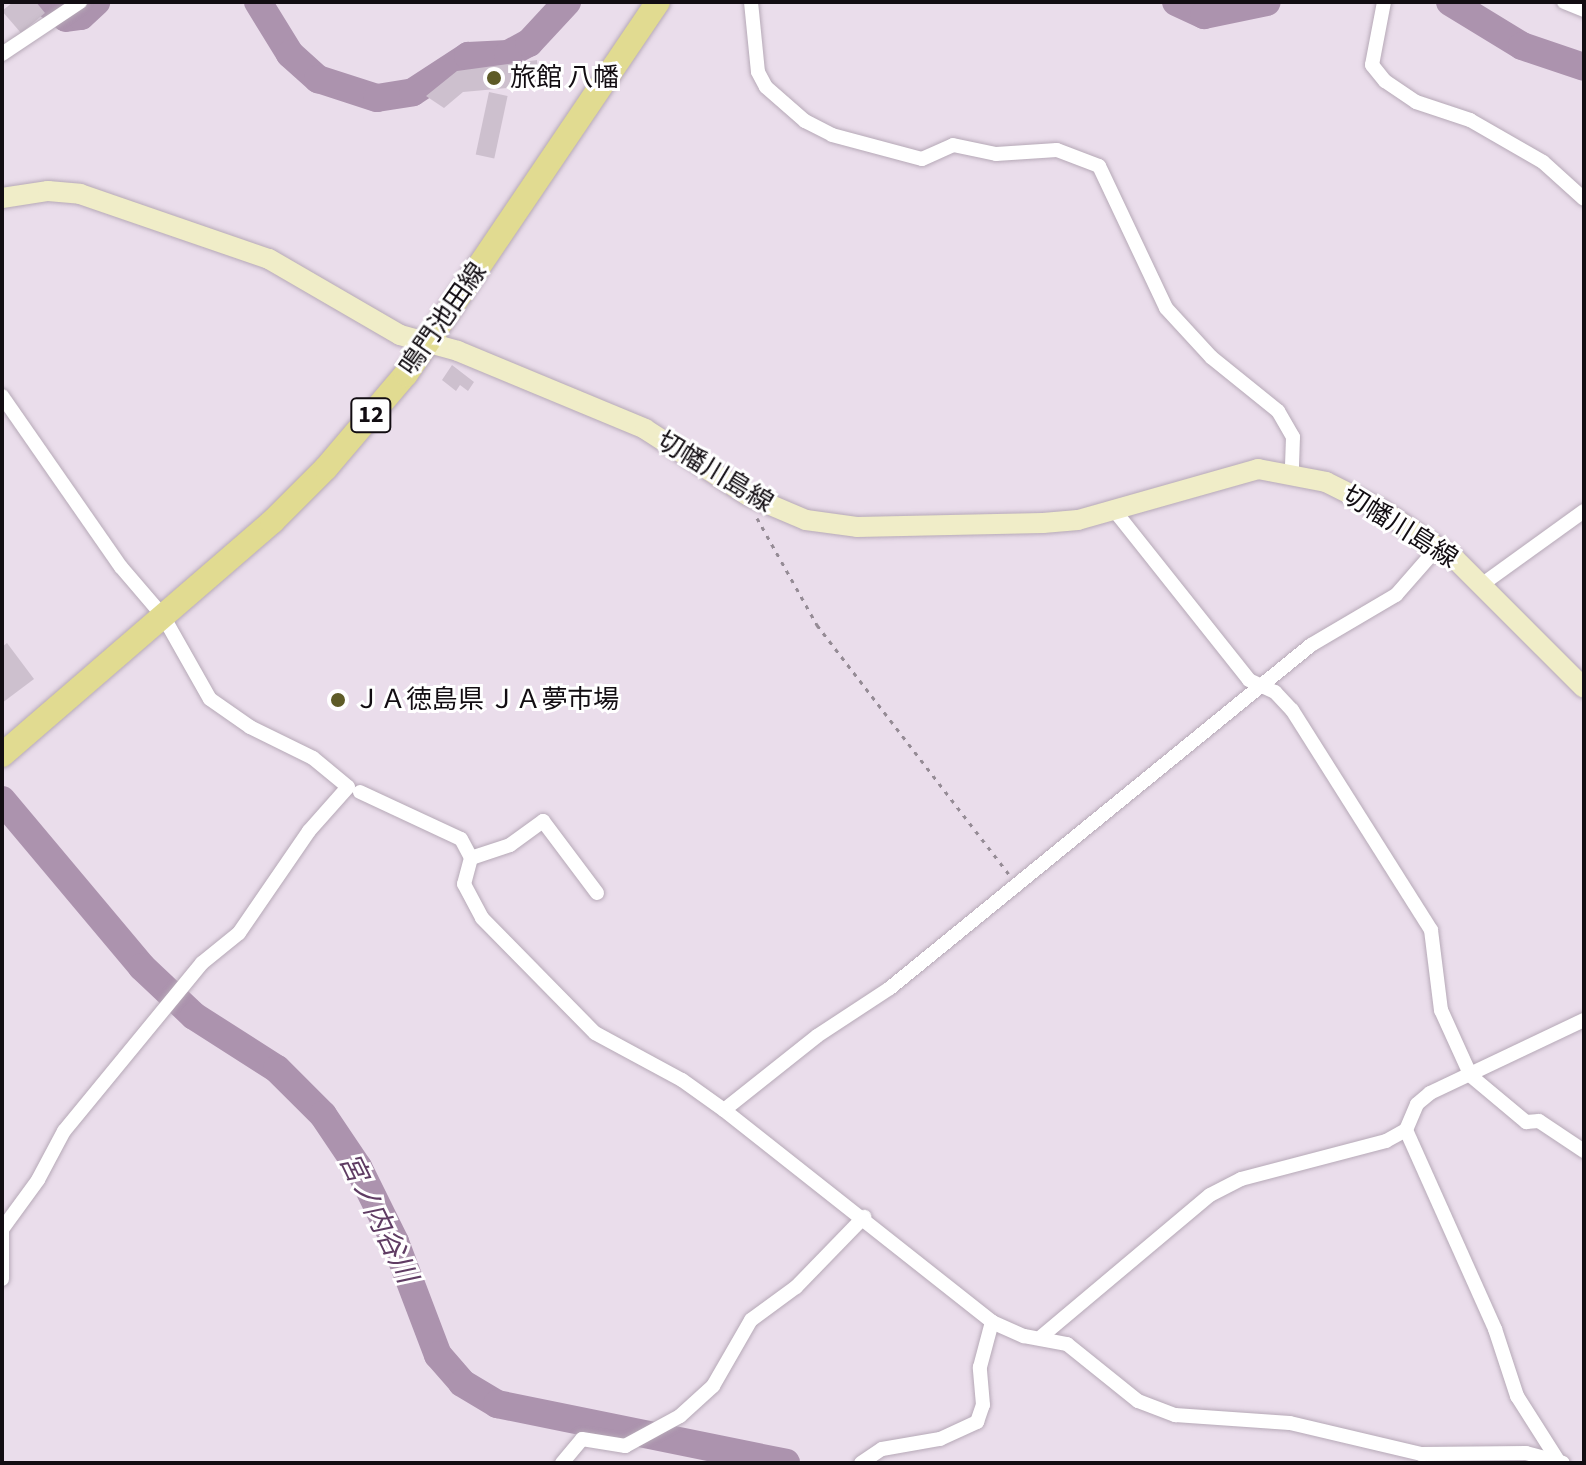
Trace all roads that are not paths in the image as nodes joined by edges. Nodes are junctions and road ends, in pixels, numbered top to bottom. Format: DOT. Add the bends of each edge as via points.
graph roads {
  1 [pos="80,2"];
  2 [pos="658,2"];
  3 [pos="751,2"];
  4 [pos="1384,2"];
  5 [pos="1564,2"];
  6 [pos="1584,10"];
  7 [pos="2,54"];
  8 [pos="2,198"];
  9 [pos="1584,199"];
  10 [pos="428,343"];
  11 [pos="2,396"];
  12 [pos="1292,472"];
  13 [pos="1114,510"];
  14 [pos="1584,511"];
  15 [pos="1438,547"];
  16 [pos="1484,583"];
  17 [pos="163,616"];
  18 [pos="1263,688"];
  19 [pos="1584,688"];
  20 [pos="2,755"];
  21 [pos="360,792"];
  22 [pos="471,858"];
  23 [pos="597,893"];
  24 [pos="1584,1020"];
  25 [pos="1471,1076"];
  26 [pos="724,1110"];
  27 [pos="1406,1130"];
  28 [pos="1584,1151"];
  29 [pos="864,1217"];
  30 [pos="3,1227"];
  31 [pos="2,1279"];
  32 [pos="992,1322"];
  33 [pos="1042,1336"];
  34 [pos="1560,1461"];
  35 [pos="562,1463"];
  36 [pos="861,1463"];
  1 -- 7 [label="street"];
  2 -- 10 [label="main road, 鳴門池田線 / 12"];
  3 -- 12 [label="street" via="758,72 766,87 805,121 832,135 922,159 953,145 996,154 1057,150 1099,166 1166,308 1211,357 1278,411 1293,437"];
  4 -- 9 [label="street" via="1372,65 1385,81 1416,102 1470,120 1543,162"];
  5 -- 6 [label="street"];
  8 -- 10 [label="main road, 切幡川島線" via="48,191 80,194 269,259 386,328"];
  10 -- 13 [label="main road, 切幡川島線" via="645,429 747,495 806,520 857,527 1043,523"];
  10 -- 17 [label="main road, 鳴門池田線 / 12" via="326,468"];
  11 -- 17 [label="street" via="121,567"];
  12 -- 13 [label="main road, 切幡川島線" via="1258,469"];
  12 -- 15 [label="main road, 切幡川島線" via="1326,482 1382,510"];
  13 -- 18 [label="street" via="1249,680"];
  14 -- 16 [label="street"];
  15 -- 16 [label="main road, 切幡川島線"];
  15 -- 18 [label="street" via="1396,595 1311,645"];
  16 -- 19 [label="main road, 切幡川島線" via="1552,662"];
  17 -- 20 [label="main road, 鳴門池田線 / 12"];
  17 -- 30 [label="street" via="210,699 224,712 313,758 348,787 309,831 239,933 202,963 64,1131 38,1180"];
  18 -- 25 [label="street" via="1292,710 1431,930 1441,1010"];
  18 -- 26 [label="street" via="1018,886"];
  21 -- 22 [label="street" via="461,839"];
  22 -- 23 [label="street" via="510,845 543,821"];
  22 -- 26 [label="street" via="464,884 482,918 595,1033 682,1080"];
  24 -- 25 [label="street"];
  25 -- 27 [label="street" via="1430,1093 1417,1104"];
  25 -- 28 [label="street" via="1526,1122 1539,1121"];
  26 -- 29 [label="street"];
  27 -- 33 [label="street" via="1300,1167 1241,1179 1210,1195"];
  27 -- 34 [label="street" via="1495,1329 1517,1396"];
  29 -- 32 [label="street"];
  29 -- 35 [label="street" via="796,1287 751,1320 713,1386 680,1416 625,1446 582,1439"];
  30 -- 31 [label="street"];
  32 -- 33 [label="street" via="1024,1336"];
  32 -- 36 [label="street" via="980,1367 983,1405 977,1422 940,1439 882,1449"];
  33 -- 34 [label="street" via="1086,1356 1138,1401 1175,1415 1290,1423 1421,1454 1526,1453"];
}
